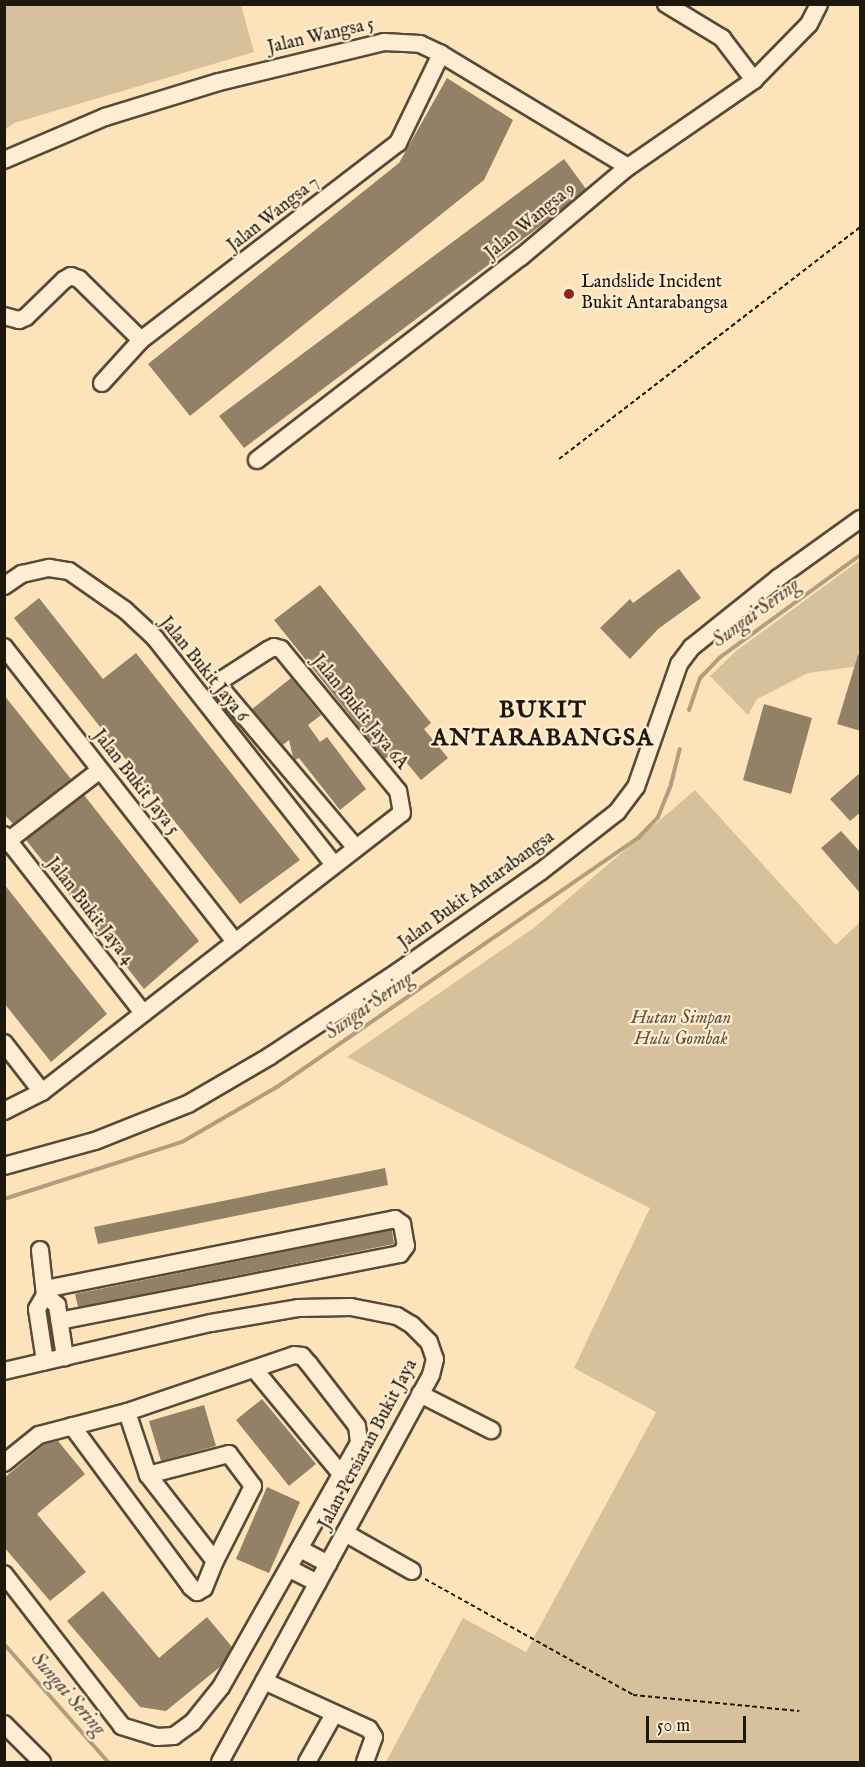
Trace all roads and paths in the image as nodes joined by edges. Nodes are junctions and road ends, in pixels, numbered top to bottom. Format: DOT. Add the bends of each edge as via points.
graph roads {
  1 [pos="666,4"];
  2 [pos="819,4"];
  3 [pos="441,54"];
  4 [pos="754,80"];
  5 [pos="4,160"];
  6 [pos="628,167"];
  7 [pos="861,226"];
  8 [pos="4,316"];
  9 [pos="141,340"];
  10 [pos="102,383"];
  11 [pos="559,459"];
  12 [pos="257,460"];
  13 [pos="861,519"];
  14 [pos="4,586"];
  15 [pos="4,647"];
  16 [pos="100,770"];
  17 [pos="6,840"];
  18 [pos="356,848"];
  19 [pos="334,865"];
  20 [pos="235,942"];
  21 [pos="144,1013"];
  22 [pos="4,1043"];
  23 [pos="42,1092"];
  24 [pos="4,1111"];
  25 [pos="4,1167"];
  26 [pos="40,1250"];
  27 [pos="45,1292"];
  28 [pos="60,1321"];
  29 [pos="65,1357"];
  30 [pos="45,1361"];
  31 [pos="255,1370"];
  32 [pos="4,1371"];
  33 [pos="420,1394"];
  34 [pos="127,1412"];
  35 [pos="72,1426"];
  36 [pos="491,1430"];
  37 [pos="4,1463"];
  38 [pos="341,1474"];
  39 [pos="148,1475"];
  40 [pos="345,1533"];
  41 [pos="300,1549"];
  42 [pos="215,1561"];
  43 [pos="328,1564"];
  44 [pos="290,1569"];
  45 [pos="412,1571"];
  46 [pos="4,1574"];
  47 [pos="318,1583"];
  48 [pos="264,1681"];
  49 [pos="799,1711"];
  50 [pos="334,1714"];
  51 [pos="4,1724"];
  52 [pos="42,1762"];
  53 [pos="220,1762"];
  54 [pos="308,1762"];
  55 [pos="365,1762"];
  1 -- 4 [label="street" via="722,38"];
  2 -- 4 [label="street, Jalan Wangsa 9" via="809,24"];
  3 -- 5 [label="street, Jalan Wangsa 5" via="420,44 384,42 332,53 105,117"];
  3 -- 6 [label="street, Jalan Wangsa 5"];
  3 -- 9 [label="street, Jalan Wangsa 7" via="398,143"];
  4 -- 6 [label="street, Jalan Wangsa 9"];
  6 -- 12 [label="street, Jalan Wangsa 9" via="521,256"];
  7 -- 11 [label="path"];
  8 -- 9 [label="street" via="19,320 26,317 71,276 79,279"];
  9 -- 10 [label="street, Jalan Wangsa 7"];
  13 -- 25 [label="street, Jalan Bukit Antarabangsa" via="746,602 692,647 679,664 636,787 616,812 540,872 399,971 270,1056 188,1104 95,1141"];
  14 -- 19 [label="street, Jalan Bukit Jaya 6" via="22,574 49,568 69,571 125,610 155,638"];
  15 -- 16 [label="street, Jalan Bukit Jaya 5"];
  16 -- 17 [label="street"];
  16 -- 20 [label="street, Jalan Bukit Jaya 5"];
  17 -- 21 [label="street, Jalan Bukit Jaya 4"];
  18 -- 18 [label="street, Jalan Bukit Jaya 6A" via="219,686 223,679 274,647 281,649 398,791 402,813"];
  18 -- 19 [label="street"];
  19 -- 20 [label="street"];
  20 -- 21 [label="street"];
  21 -- 23 [label="street"];
  22 -- 23 [label="street"];
  23 -- 24 [label="street"];
  26 -- 27 [label="street"];
  27 -- 28 [label="street" via="57,1305"];
  27 -- 28 [label="street" via="395,1220 402,1224 406,1246 400,1254"];
  27 -- 30 [label="street" via="37,1309"];
  28 -- 29 [label="street"];
  29 -- 30 [label="street, Jalan Persiaran Bukit Jaya"];
  29 -- 33 [label="street, Jalan Persiaran Bukit Jaya" via="210,1323 298,1308 351,1307 397,1316 423,1336 435,1359"];
  30 -- 32 [label="street, Jalan Persiaran Bukit Jaya"];
  31 -- 34 [label="street"];
  31 -- 38 [label="street"];
  31 -- 38 [label="street" via="294,1355 302,1356 309,1364 357,1426 358,1443"];
  33 -- 36 [label="street"];
  33 -- 40 [label="street, Jalan Persiaran Bukit Jaya"];
  34 -- 35 [label="street"];
  34 -- 39 [label="street"];
  35 -- 37 [label="street" via="39,1435"];
  35 -- 42 [label="street" via="197,1592 204,1588"];
  38 -- 41 [label="street"];
  39 -- 42 [label="street"];
  39 -- 42 [label="street" via="229,1454 253,1486"];
  40 -- 43 [label="street, Jalan Persiaran Bukit Jaya"];
  40 -- 45 [label="street"];
  41 -- 43 [label="street"];
  41 -- 44 [label="street"];
  43 -- 47 [label="street, Jalan Persiaran Bukit Jaya"];
  44 -- 46 [label="street" via="213,1698 193,1722 174,1736 157,1737 122,1726"];
  44 -- 47 [label="street"];
  45 -- 49 [label="path" via="633,1695"];
  47 -- 48 [label="street, Jalan Persiaran Bukit Jaya"];
  48 -- 50 [label="street"];
  48 -- 53 [label="street, Jalan Persiaran Bukit Jaya"];
  50 -- 54 [label="street"];
  50 -- 55 [label="street" via="369,1729 374,1737"];
  51 -- 52 [label="street"];
}
